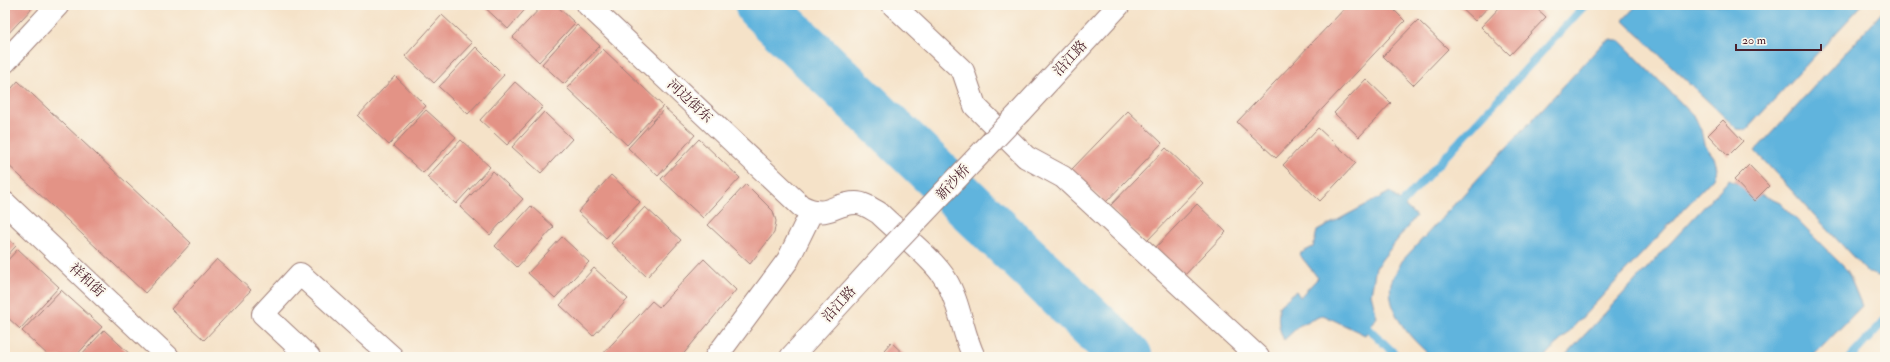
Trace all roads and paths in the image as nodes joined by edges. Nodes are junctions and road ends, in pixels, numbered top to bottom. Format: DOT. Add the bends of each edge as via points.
graph roads {
  1 [pos="58,5"];
  2 [pos="588,5"];
  3 [pos="893,5"];
  4 [pos="1120,5"];
  5 [pos="5,62"];
  6 [pos="1020,112"];
  7 [pos="5,203"];
  8 [pos="812,211"];
  9 [pos="887,252"];
  10 [pos="168,357"];
  11 [pos="309,357"];
  12 [pos="392,357"];
  13 [pos="716,357"];
  14 [pos="791,357"];
  15 [pos="974,357"];
  16 [pos="1258,357"];
  1 -- 5 [label="street"];
  2 -- 8 [label="street, 河边街东" via="792,197"];
  3 -- 16 [label="street" via="963,71 975,106 1026,157 1063,177"];
  4 -- 6 [label="street, 沿江路"];
  6 -- 9 [label="street, 新沙桥, bridge"];
  7 -- 10 [label="street, 祥和街"];
  8 -- 13 [label="street" via="788,260"];
  8 -- 15 [label="street" via="824,212 857,203 868,206 936,266 952,293"];
  9 -- 14 [label="street, 沿江路"];
  11 -- 12 [label="street" via="263,314 300,274"];
}
